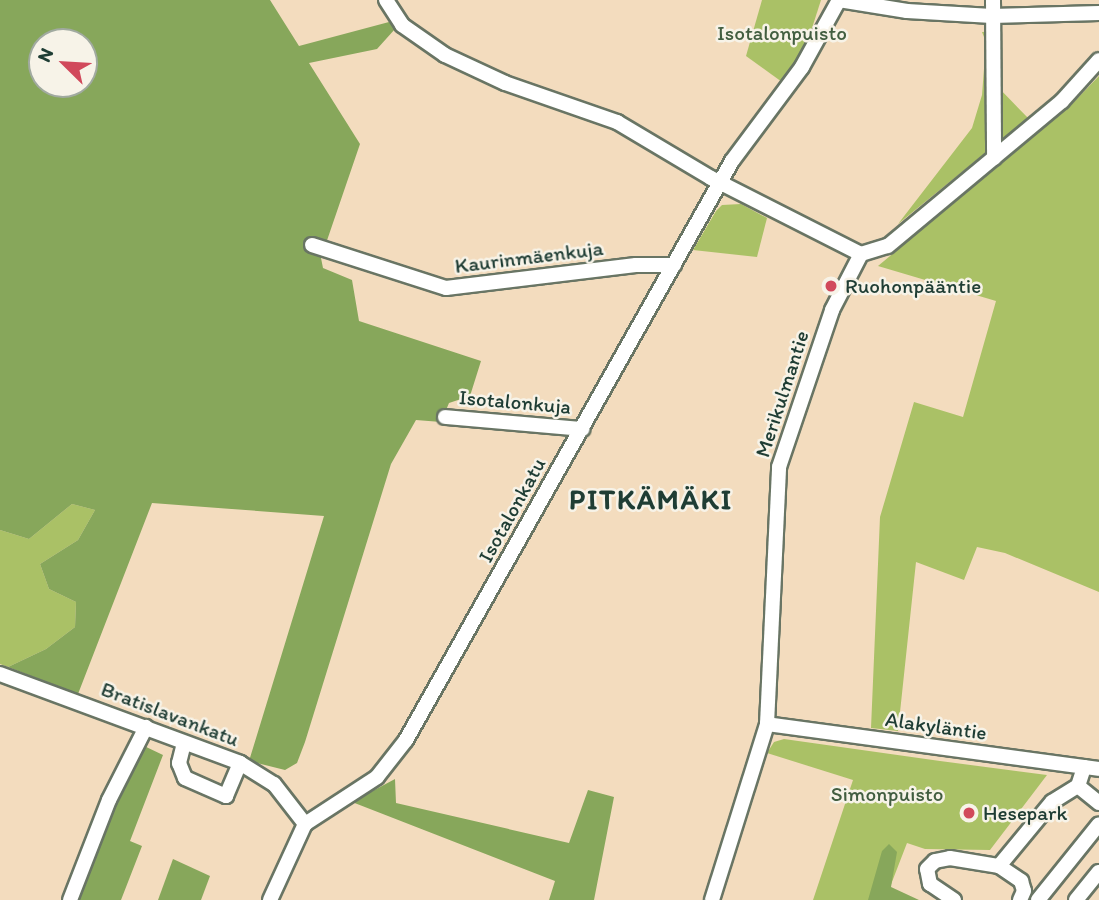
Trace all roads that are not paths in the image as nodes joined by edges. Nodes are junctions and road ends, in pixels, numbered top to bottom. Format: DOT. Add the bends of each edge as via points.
graph roads {
  1 [pos="386,0"];
  2 [pos="839,0"];
  3 [pos="993,0"];
  4 [pos="1099,13"];
  5 [pos="992,16"];
  6 [pos="1099,60"];
  7 [pos="994,158"];
  8 [pos="719,183"];
  9 [pos="312,245"];
  10 [pos="861,254"];
  11 [pos="674,265"];
  12 [pos="445,417"];
  13 [pos="582,429"];
  14 [pos="0,674"];
  15 [pos="766,724"];
  16 [pos="146,727"];
  17 [pos="184,743"];
  18 [pos="240,762"];
  19 [pos="1084,766"];
  20 [pos="1099,769"];
  21 [pos="1079,786"];
  22 [pos="1099,803"];
  23 [pos="304,824"];
  24 [pos="1099,824"];
  25 [pos="999,866"];
  26 [pos="1099,872"];
  27 [pos="70,900"];
  28 [pos="270,900"];
  29 [pos="712,900"];
  30 [pos="954,900"];
  31 [pos="1020,900"];
  32 [pos="1038,900"];
  33 [pos="1076,900"];
  1 -- 8 [label="street" via="401,25 432,48 505,83 617,122"];
  2 -- 5 [label="street" via="907,11"];
  2 -- 8 [label="street, Isotalonkatu" via="812,52"];
  3 -- 5 [label="street"];
  4 -- 5 [label="street"];
  5 -- 7 [label="street"];
  6 -- 7 [label="street" via="1062,101"];
  7 -- 10 [label="street" via="888,246"];
  8 -- 10 [label="street"];
  8 -- 11 [label="street, Isotalonkatu"];
  9 -- 11 [label="street, Kaurinmäenkuja" via="446,288 636,265"];
  10 -- 15 [label="street, Merikulmantie" via="832,310 779,467"];
  11 -- 13 [label="street, Isotalonkatu"];
  12 -- 13 [label="street, Isotalonkuja"];
  13 -- 23 [label="street, Isotalonkatu" via="395,757 377,778"];
  14 -- 16 [label="street, Bratislavankatu"];
  15 -- 19 [label="street, Alakyläntie"];
  15 -- 29 [label="street, Merikulmantie"];
  16 -- 17 [label="street, Bratislavankatu"];
  16 -- 27 [label="street" via="110,800"];
  17 -- 18 [label="street, Bratislavankatu"];
  17 -- 18 [label="street" via="179,762 185,778 226,796"];
  18 -- 23 [label="street, Bratislavankatu" via="281,791"];
  19 -- 20 [label="street, Alakyläntie"];
  19 -- 21 [label="street"];
  21 -- 22 [label="street"];
  21 -- 25 [label="street" via="1052,802"];
  23 -- 28 [label="street"];
  24 -- 32 [label="street"];
  25 -- 30 [label="street" via="950,858 931,863 927,876 932,888"];
  25 -- 31 [label="street" via="1021,881 1024,891"];
  26 -- 33 [label="street"];
}
